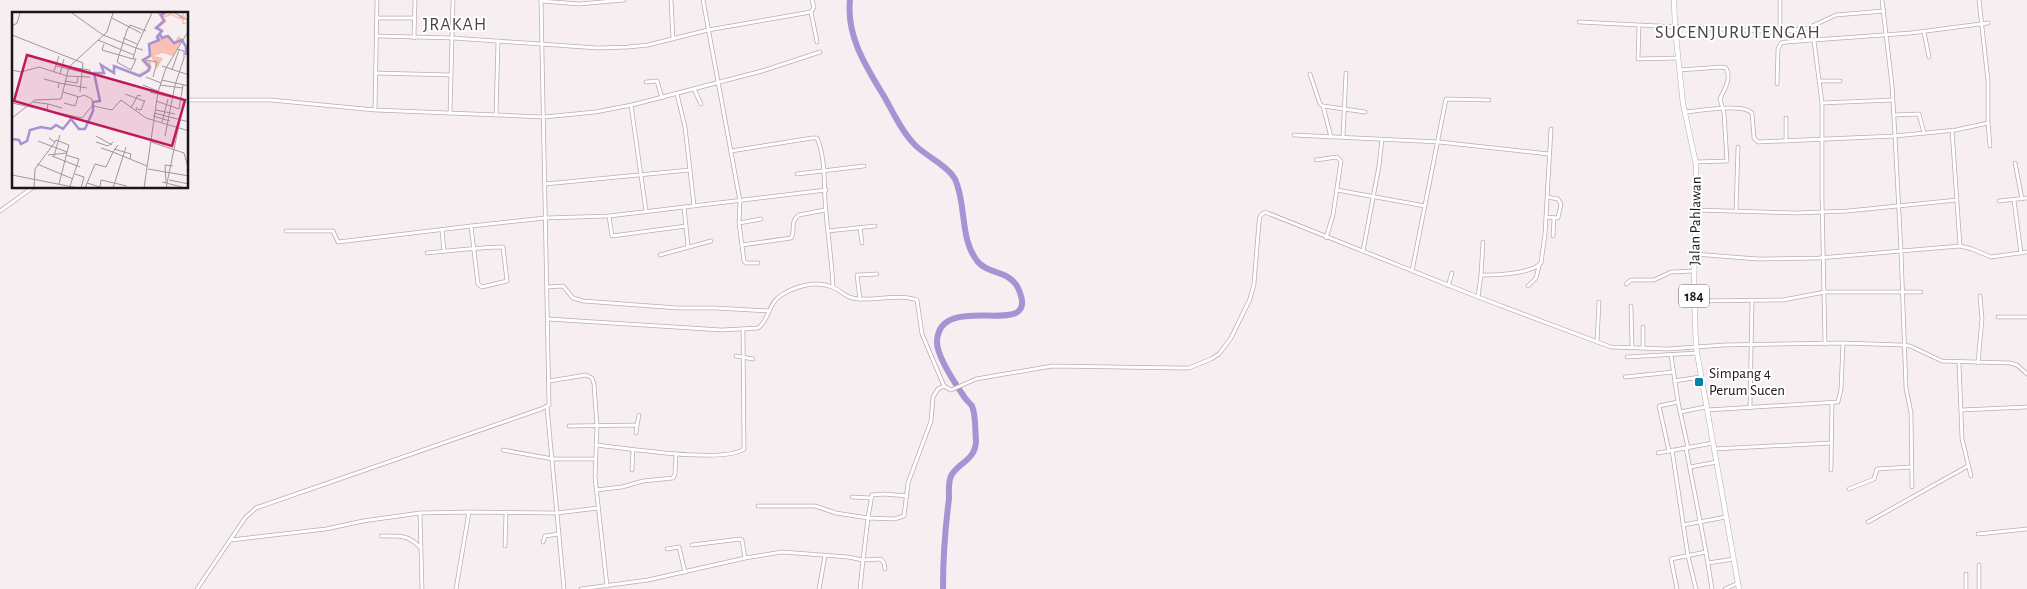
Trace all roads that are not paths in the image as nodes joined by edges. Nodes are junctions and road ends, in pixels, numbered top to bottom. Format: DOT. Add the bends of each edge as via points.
graph roads {
  1 [pos="377,0"];
  2 [pos="415,0"];
  3 [pos="454,0"];
  4 [pos="624,0"];
  5 [pos="671,0"];
  6 [pos="703,0"];
  7 [pos="812,0"];
  8 [pos="1674,0"];
  9 [pos="1780,0"];
  10 [pos="1882,0"];
  11 [pos="1979,0"];
  12 [pos="541,1"];
  13 [pos="1884,11"];
  14 [pos="812,12"];
  15 [pos="377,18"];
  16 [pos="414,18"];
  17 [pos="1579,22"];
  18 [pos="1985,23"];
  19 [pos="1639,26"];
  20 [pos="1675,27"];
  21 [pos="708,30"];
  22 [pos="1780,32"];
  23 [pos="1924,32"];
  24 [pos="1886,34"];
  25 [pos="377,36"];
  26 [pos="414,38"];
  27 [pos="453,38"];
  28 [pos="673,39"];
  29 [pos="498,41"];
  30 [pos="1814,41"];
  31 [pos="817,42"];
  32 [pos="542,43"];
  33 [pos="820,52"];
  34 [pos="1929,57"];
  35 [pos="1678,58"];
  36 [pos="1680,70"];
  37 [pos="376,73"];
  38 [pos="1346,73"];
  39 [pos="1310,74"];
  40 [pos="451,75"];
  41 [pos="1819,81"];
  42 [pos="1840,81"];
  43 [pos="646,82"];
  44 [pos="717,83"];
  45 [pos="1777,84"];
  46 [pos="694,90"];
  47 [pos="677,94"];
  48 [pos="662,98"];
  49 [pos="189,100"];
  50 [pos="1489,100"];
  51 [pos="1893,100"];
  52 [pos="1822,103"];
  53 [pos="702,104"];
  54 [pos="631,105"];
  55 [pos="1323,106"];
  56 [pos="1344,109"];
  57 [pos="1722,109"];
  58 [pos="375,110"];
  59 [pos="1365,112"];
  60 [pos="1685,112"];
  61 [pos="450,113"];
  62 [pos="496,115"];
  63 [pos="1894,115"];
  64 [pos="544,117"];
  65 [pos="1786,118"];
  66 [pos="1988,123"];
  67 [pos="1552,129"];
  68 [pos="1952,130"];
  69 [pos="1924,133"];
  70 [pos="1294,135"];
  71 [pos="1895,136"];
  72 [pos="1331,137"];
  73 [pos="1343,137"];
  74 [pos="1382,139"];
  75 [pos="1822,140"];
  76 [pos="1786,141"];
  77 [pos="1439,142"];
  78 [pos="1990,146"];
  79 [pos="1738,147"];
  80 [pos="731,151"];
  81 [pos="1549,154"];
  82 [pos="1316,160"];
  83 [pos="1695,162"];
  84 [pos="2015,163"];
  85 [pos="864,166"];
  86 [pos="690,170"];
  87 [pos="824,170"];
  88 [pos="642,174"];
  89 [pos="797,174"];
  90 [pos="545,184"];
  91 [pos="31,189"];
  92 [pos="826,190"];
  93 [pos="1337,190"];
  94 [pos="1374,197"];
  95 [pos="1547,197"];
  96 [pos="2027,198"];
  97 [pos="2022,199"];
  98 [pos="1957,200"];
  99 [pos="2014,200"];
  100 [pos="740,201"];
  101 [pos="1999,201"];
  102 [pos="694,206"];
  103 [pos="1424,206"];
  104 [pos="1900,206"];
  105 [pos="684,207"];
  106 [pos="825,210"];
  107 [pos="1696,210"];
  108 [pos="0,211"];
  109 [pos="646,211"];
  110 [pos="1736,211"];
  111 [pos="1822,212"];
  112 [pos="609,216"];
  113 [pos="1546,217"];
  114 [pos="545,218"];
  115 [pos="1554,218"];
  116 [pos="762,219"];
  117 [pos="740,223"];
  118 [pos="471,226"];
  119 [pos="686,226"];
  120 [pos="876,226"];
  121 [pos="860,228"];
  122 [pos="442,230"];
  123 [pos="286,231"];
  124 [pos="828,231"];
  125 [pos="1553,236"];
  126 [pos="1326,238"];
  127 [pos="711,241"];
  128 [pos="1483,242"];
  129 [pos="862,243"];
  130 [pos="742,245"];
  131 [pos="688,246"];
  132 [pos="1960,246"];
  133 [pos="473,249"];
  134 [pos="1902,250"];
  135 [pos="444,251"];
  136 [pos="427,252"];
  137 [pos="1363,252"];
  138 [pos="2027,252"];
  139 [pos="2021,253"];
  140 [pos="1694,254"];
  141 [pos="660,255"];
  142 [pos="1824,257"];
  143 [pos="758,263"];
  144 [pos="1539,266"];
  145 [pos="1412,271"];
  146 [pos="1694,271"];
  147 [pos="1452,273"];
  148 [pos="877,274"];
  149 [pos="1481,275"];
  150 [pos="1626,284"];
  151 [pos="1448,286"];
  152 [pos="1528,286"];
  153 [pos="548,287"];
  154 [pos="832,287"];
  155 [pos="1825,292"];
  156 [pos="1903,292"];
  157 [pos="1921,292"];
  158 [pos="1980,296"];
  159 [pos="1478,298"];
  160 [pos="860,299"];
  161 [pos="1694,301"];
  162 [pos="1599,302"];
  163 [pos="1752,302"];
  164 [pos="1631,306"];
  165 [pos="769,311"];
  166 [pos="1998,317"];
  167 [pos="2027,317"];
  168 [pos="548,319"];
  169 [pos="1643,327"];
  170 [pos="743,329"];
  171 [pos="1597,342"];
  172 [pos="1843,343"];
  173 [pos="1826,344"];
  174 [pos="1751,345"];
  175 [pos="1905,346"];
  176 [pos="1632,347"];
  177 [pos="1696,347"];
  178 [pos="1643,348"];
  179 [pos="1697,353"];
  180 [pos="1672,355"];
  181 [pos="736,356"];
  182 [pos="743,356"];
  183 [pos="1627,357"];
  184 [pos="753,359"];
  185 [pos="1959,363"];
  186 [pos="1978,363"];
  187 [pos="1673,372"];
  188 [pos="2027,374"];
  189 [pos="1625,377"];
  190 [pos="1700,377"];
  191 [pos="549,381"];
  192 [pos="1674,381"];
  193 [pos="944,386"];
  194 [pos="1678,402"];
  195 [pos="1832,403"];
  196 [pos="547,407"];
  197 [pos="2027,407"];
  198 [pos="1707,408"];
  199 [pos="1750,408"];
  200 [pos="1961,410"];
  201 [pos="1680,412"];
  202 [pos="639,415"];
  203 [pos="569,426"];
  204 [pos="597,426"];
  205 [pos="637,426"];
  206 [pos="636,432"];
  207 [pos="1713,443"];
  208 [pos="1831,443"];
  209 [pos="596,445"];
  210 [pos="1687,448"];
  211 [pos="632,449"];
  212 [pos="1714,449"];
  213 [pos="503,450"];
  214 [pos="1671,450"];
  215 [pos="1658,453"];
  216 [pos="676,454"];
  217 [pos="595,458"];
  218 [pos="553,459"];
  219 [pos="1717,462"];
  220 [pos="1968,466"];
  221 [pos="1911,467"];
  222 [pos="1690,468"];
  223 [pos="632,470"];
  224 [pos="1831,470"];
  225 [pos="1971,476"];
  226 [pos="1912,487"];
  227 [pos="1849,489"];
  228 [pos="596,490"];
  229 [pos="907,496"];
  230 [pos="852,497"];
  231 [pos="871,498"];
  232 [pos="758,506"];
  233 [pos="598,508"];
  234 [pos="469,512"];
  235 [pos="506,512"];
  236 [pos="420,513"];
  237 [pos="558,513"];
  238 [pos="1726,517"];
  239 [pos="868,518"];
  240 [pos="1701,522"];
  241 [pos="1868,522"];
  242 [pos="1683,525"];
  243 [pos="2027,529"];
  244 [pos="559,534"];
  245 [pos="1978,534"];
  246 [pos="381,536"];
  247 [pos="231,540"];
  248 [pos="543,542"];
  249 [pos="692,545"];
  250 [pos="505,546"];
  251 [pos="422,548"];
  252 [pos="667,549"];
  253 [pos="1706,552"];
  254 [pos="825,556"];
  255 [pos="1688,556"];
  256 [pos="745,558"];
  257 [pos="1734,559"];
  258 [pos="863,560"];
  259 [pos="1708,563"];
  260 [pos="1979,566"];
  261 [pos="885,569"];
  262 [pos="685,572"];
  263 [pos="1966,574"];
  264 [pos="607,586"];
  265 [pos="1738,586"];
  266 [pos="197,589"];
  267 [pos="422,589"];
  268 [pos="456,589"];
  269 [pos="564,589"];
  270 [pos="581,589"];
  271 [pos="819,589"];
  272 [pos="860,589"];
  273 [pos="1677,589"];
  274 [pos="1696,589"];
  275 [pos="1712,589"];
  276 [pos="1725,589"];
  277 [pos="1966,589"];
  278 [pos="1978,589"];
  1 -- 15 [label="street"];
  2 -- 16 [label="street"];
  3 -- 27 [label="street"];
  4 -- 12 [label="street" via="579,4"];
  5 -- 28 [label="street"];
  6 -- 21 [label="street"];
  7 -- 14 [label="street"];
  8 -- 20 [label="main road, Jalan Pahlawan / 184"];
  9 -- 22 [label="street"];
  10 -- 13 [label="street"];
  11 -- 18 [label="street"];
  12 -- 32 [label="street"];
  13 -- 22 [label="street" via="1836,15 1808,28"];
  13 -- 24 [label="street"];
  14 -- 21 [label="street"];
  14 -- 31 [label="street"];
  15 -- 16 [label="street"];
  15 -- 25 [label="street"];
  16 -- 26 [label="street"];
  17 -- 19 [label="street"];
  18 -- 23 [label="street"];
  18 -- 66 [label="street"];
  19 -- 20 [label="street"];
  19 -- 35 [label="street" via="1638,59"];
  20 -- 22 [label="street"];
  20 -- 35 [label="main road, Jalan Pahlawan / 184"];
  21 -- 28 [label="street"];
  21 -- 44 [label="street"];
  23 -- 24 [label="street"];
  23 -- 34 [label="street"];
  24 -- 30 [label="street"];
  24 -- 51 [label="street"];
  25 -- 26 [label="street"];
  25 -- 37 [label="street"];
  26 -- 27 [label="street"];
  27 -- 29 [label="street"];
  27 -- 40 [label="street"];
  28 -- 32 [label="street" via="628,47 598,48"];
  29 -- 32 [label="street"];
  29 -- 62 [label="street"];
  30 -- 41 [label="street"];
  30 -- 45 [label="street" via="1786,42 1779,46"];
  32 -- 64 [label="street"];
  33 -- 44 [label="street"];
  35 -- 36 [label="main road, Jalan Pahlawan / 184"];
  36 -- 57 [label="street" via="1728,69 1727,89 1720,99"];
  36 -- 60 [label="main road, Jalan Pahlawan / 184"];
  37 -- 40 [label="street"];
  37 -- 58 [label="street"];
  38 -- 56 [label="street"];
  39 -- 55 [label="street"];
  40 -- 61 [label="street"];
  41 -- 42 [label="street"];
  41 -- 52 [label="street"];
  43 -- 48 [label="street" via="656,80"];
  44 -- 46 [label="street"];
  44 -- 80 [label="street"];
  46 -- 47 [label="street"];
  46 -- 53 [label="street"];
  47 -- 48 [label="street"];
  47 -- 86 [label="street"];
  48 -- 54 [label="street"];
  49 -- 58 [label="street" via="271,100"];
  50 -- 77 [label="street" via="1447,98"];
  51 -- 52 [label="street"];
  51 -- 63 [label="street"];
  52 -- 75 [label="street"];
  54 -- 64 [label="street"];
  54 -- 88 [label="street"];
  55 -- 56 [label="street"];
  55 -- 72 [label="street"];
  56 -- 59 [label="street"];
  56 -- 73 [label="street"];
  57 -- 60 [label="street"];
  57 -- 76 [label="street" via="1751,111 1757,142"];
  57 -- 83 [label="street" via="1727,161"];
  58 -- 61 [label="street"];
  60 -- 83 [label="main road, Jalan Pahlawan / 184"];
  61 -- 62 [label="street"];
  62 -- 64 [label="street"];
  63 -- 69 [label="street" via="1919,114"];
  63 -- 71 [label="street"];
  64 -- 90 [label="street"];
  65 -- 76 [label="street"];
  66 -- 68 [label="street"];
  66 -- 78 [label="street"];
  67 -- 81 [label="street"];
  68 -- 69 [label="street"];
  68 -- 98 [label="street"];
  69 -- 71 [label="street"];
  70 -- 72 [label="street"];
  71 -- 75 [label="street"];
  71 -- 104 [label="street"];
  72 -- 73 [label="street"];
  73 -- 74 [label="street"];
  74 -- 77 [label="street"];
  74 -- 94 [label="street"];
  75 -- 76 [label="street"];
  75 -- 111 [label="street"];
  77 -- 81 [label="street"];
  77 -- 103 [label="street"];
  79 -- 110 [label="street"];
  80 -- 87 [label="street" via="815,137"];
  80 -- 100 [label="street"];
  81 -- 95 [label="street"];
  82 -- 93 [label="street" via="1340,159"];
  83 -- 107 [label="main road, Jalan Pahlawan / 184"];
  84 -- 97 [label="street"];
  85 -- 87 [label="street"];
  86 -- 88 [label="street"];
  86 -- 102 [label="street"];
  87 -- 89 [label="street"];
  87 -- 92 [label="street"];
  88 -- 90 [label="street"];
  88 -- 109 [label="street"];
  90 -- 114 [label="street"];
  91 -- 108 [label="street"];
  92 -- 100 [label="street"];
  92 -- 106 [label="street"];
  93 -- 94 [label="street"];
  93 -- 126 [label="street"];
  94 -- 103 [label="street"];
  94 -- 137 [label="street"];
  95 -- 113 [label="street"];
  95 -- 115 [label="street" via="1561,201 1559,216"];
  96 -- 97 [label="street"];
  97 -- 99 [label="street"];
  98 -- 104 [label="street"];
  98 -- 132 [label="street"];
  99 -- 101 [label="street"];
  99 -- 139 [label="street"];
  100 -- 102 [label="street"];
  100 -- 117 [label="street"];
  102 -- 105 [label="street"];
  103 -- 145 [label="street"];
  104 -- 111 [label="street"];
  104 -- 134 [label="street"];
  105 -- 109 [label="street"];
  105 -- 119 [label="street"];
  106 -- 124 [label="street"];
  106 -- 130 [label="street" via="795,217 792,237"];
  107 -- 110 [label="street"];
  107 -- 140 [label="main road, Jalan Pahlawan / 184"];
  109 -- 112 [label="street"];
  110 -- 111 [label="street"];
  111 -- 142 [label="street"];
  112 -- 114 [label="street"];
  112 -- 119 [label="street" via="612,236"];
  113 -- 115 [label="street"];
  113 -- 144 [label="street"];
  114 -- 118 [label="street"];
  114 -- 153 [label="street"];
  115 -- 125 [label="street"];
  116 -- 117 [label="street"];
  117 -- 130 [label="street"];
  118 -- 122 [label="street"];
  118 -- 133 [label="street"];
  119 -- 131 [label="street"];
  120 -- 121 [label="street"];
  121 -- 124 [label="street"];
  121 -- 129 [label="street"];
  122 -- 123 [label="street" via="338,242 333,231"];
  122 -- 135 [label="street"];
  124 -- 154 [label="street"];
  126 -- 137 [label="street"];
  126 -- 193 [label="street" via="1267,213 1261,214 1254,284 1243,317 1219,354 1196,365 1180,368 1052,366 968,382 953,390"];
  127 -- 131 [label="street"];
  128 -- 149 [label="street"];
  130 -- 143 [label="street" via="745,263"];
  131 -- 141 [label="street"];
  132 -- 134 [label="street"];
  132 -- 139 [label="street" via="1990,257"];
  133 -- 133 [label="street" via="479,285 507,281 504,248"];
  133 -- 135 [label="street"];
  134 -- 142 [label="street"];
  134 -- 156 [label="street"];
  135 -- 136 [label="street"];
  137 -- 145 [label="street"];
  138 -- 139 [label="street"];
  140 -- 142 [label="street" via="1758,259"];
  140 -- 146 [label="main road, Jalan Pahlawan / 184"];
  142 -- 155 [label="street"];
  144 -- 149 [label="street" via="1512,273"];
  144 -- 152 [label="street" via="1536,278"];
  145 -- 151 [label="street"];
  146 -- 150 [label="street" via="1671,272 1654,280 1631,280"];
  146 -- 161 [label="main road, Jalan Pahlawan / 184"];
  147 -- 151 [label="street"];
  148 -- 160 [label="street" via="857,275"];
  149 -- 159 [label="street"];
  151 -- 159 [label="street"];
  153 -- 165 [label="street" via="563,286 573,298 583,300"];
  153 -- 168 [label="street"];
  154 -- 160 [label="street" via="849,298"];
  154 -- 165 [label="street" via="811,285 791,290 778,297"];
  155 -- 156 [label="street"];
  155 -- 163 [label="street"];
  155 -- 173 [label="street"];
  156 -- 157 [label="street"];
  156 -- 175 [label="street"];
  158 -- 186 [label="street" via="1982,319"];
  159 -- 171 [label="street"];
  160 -- 193 [label="street" via="917,300 922,334"];
  161 -- 163 [label="street"];
  161 -- 177 [label="main road, Jalan Pahlawan / 184"];
  162 -- 171 [label="street"];
  163 -- 174 [label="street"];
  164 -- 176 [label="street"];
  165 -- 170 [label="street" via="760,327"];
  166 -- 167 [label="street"];
  168 -- 170 [label="street"];
  168 -- 191 [label="street"];
  169 -- 178 [label="street"];
  170 -- 182 [label="street"];
  171 -- 176 [label="street" via="1618,349"];
  172 -- 173 [label="street"];
  172 -- 175 [label="street"];
  172 -- 195 [label="street" via="1840,398"];
  173 -- 174 [label="street"];
  174 -- 177 [label="street"];
  174 -- 199 [label="street"];
  175 -- 185 [label="street" via="1934,359"];
  175 -- 221 [label="street" via="1906,388 1911,413"];
  176 -- 178 [label="street"];
  177 -- 178 [label="street"];
  177 -- 179 [label="main road, Jalan Pahlawan / 184"];
  179 -- 180 [label="street"];
  179 -- 190 [label="main road, Jalan Pahlawan / 184"];
  180 -- 183 [label="street"];
  180 -- 187 [label="street"];
  181 -- 182 [label="street"];
  182 -- 184 [label="street"];
  182 -- 216 [label="street" via="744,449 715,456"];
  185 -- 186 [label="street"];
  185 -- 200 [label="street"];
  186 -- 188 [label="street" via="2010,363"];
  187 -- 189 [label="street"];
  187 -- 192 [label="street"];
  190 -- 192 [label="street"];
  190 -- 198 [label="main road, Jalan Pahlawan / 184"];
  191 -- 196 [label="street"];
  191 -- 204 [label="street" via="586,375 592,378"];
  192 -- 194 [label="street"];
  193 -- 229 [label="street" via="933,397 931,421 909,479"];
  194 -- 201 [label="street"];
  194 -- 214 [label="street" via="1659,406"];
  195 -- 199 [label="street"];
  195 -- 208 [label="street"];
  196 -- 218 [label="street"];
  196 -- 247 [label="street" via="260,506 248,515"];
  197 -- 200 [label="street"];
  198 -- 199 [label="street"];
  198 -- 201 [label="street"];
  198 -- 207 [label="main road, Jalan Pahlawan / 184"];
  200 -- 220 [label="street" via="1962,439"];
  201 -- 210 [label="street"];
  202 -- 205 [label="street"];
  203 -- 204 [label="street"];
  204 -- 205 [label="street"];
  204 -- 209 [label="street"];
  205 -- 206 [label="street"];
  207 -- 210 [label="street"];
  207 -- 212 [label="main road, Jalan Pahlawan / 184"];
  208 -- 212 [label="street"];
  208 -- 224 [label="street"];
  209 -- 211 [label="street"];
  209 -- 217 [label="street"];
  210 -- 214 [label="street"];
  210 -- 222 [label="street"];
  211 -- 216 [label="street"];
  211 -- 223 [label="street"];
  212 -- 219 [label="main road, Jalan Pahlawan / 184"];
  213 -- 218 [label="street"];
  214 -- 215 [label="street"];
  214 -- 242 [label="street"];
  216 -- 228 [label="street" via="673,478"];
  217 -- 218 [label="street"];
  217 -- 228 [label="street"];
  218 -- 237 [label="street"];
  219 -- 222 [label="street"];
  219 -- 238 [label="main road, Jalan Pahlawan / 184"];
  220 -- 225 [label="street"];
  220 -- 241 [label="street"];
  221 -- 226 [label="street"];
  221 -- 227 [label="street" via="1877,469 1874,478"];
  222 -- 240 [label="street"];
  228 -- 233 [label="street"];
  229 -- 231 [label="street" via="884,494 872,495"];
  229 -- 239 [label="street" via="902,518"];
  230 -- 231 [label="street"];
  231 -- 239 [label="street"];
  232 -- 239 [label="street" via="815,506"];
  233 -- 237 [label="street"];
  233 -- 264 [label="street"];
  234 -- 235 [label="street"];
  234 -- 236 [label="street"];
  234 -- 268 [label="street"];
  235 -- 237 [label="street"];
  235 -- 250 [label="street"];
  236 -- 247 [label="street" via="326,529"];
  236 -- 251 [label="street"];
  237 -- 244 [label="street"];
  238 -- 240 [label="street"];
  238 -- 257 [label="main road, Jalan Pahlawan / 184"];
  239 -- 258 [label="street"];
  240 -- 242 [label="street"];
  240 -- 253 [label="street"];
  242 -- 255 [label="street"];
  243 -- 245 [label="street"];
  244 -- 248 [label="street" via="545,536"];
  244 -- 269 [label="street"];
  246 -- 251 [label="street" via="404,536"];
  247 -- 266 [label="street"];
  249 -- 256 [label="street" via="740,539"];
  251 -- 267 [label="street"];
  252 -- 262 [label="street" via="678,547"];
  253 -- 255 [label="street"];
  253 -- 259 [label="street"];
  254 -- 256 [label="street" via="782,552"];
  254 -- 258 [label="street"];
  254 -- 271 [label="street"];
  255 -- 273 [label="street" via="1671,560"];
  255 -- 274 [label="street"];
  256 -- 262 [label="street"];
  257 -- 259 [label="street"];
  257 -- 265 [label="main road, Jalan Pahlawan / 184"];
  258 -- 261 [label="street" via="881,559"];
  258 -- 272 [label="street"];
  259 -- 275 [label="street"];
  260 -- 278 [label="street"];
  262 -- 264 [label="street"];
  263 -- 277 [label="street"];
  264 -- 270 [label="street"];
  265 -- 276 [label="street"];
}
